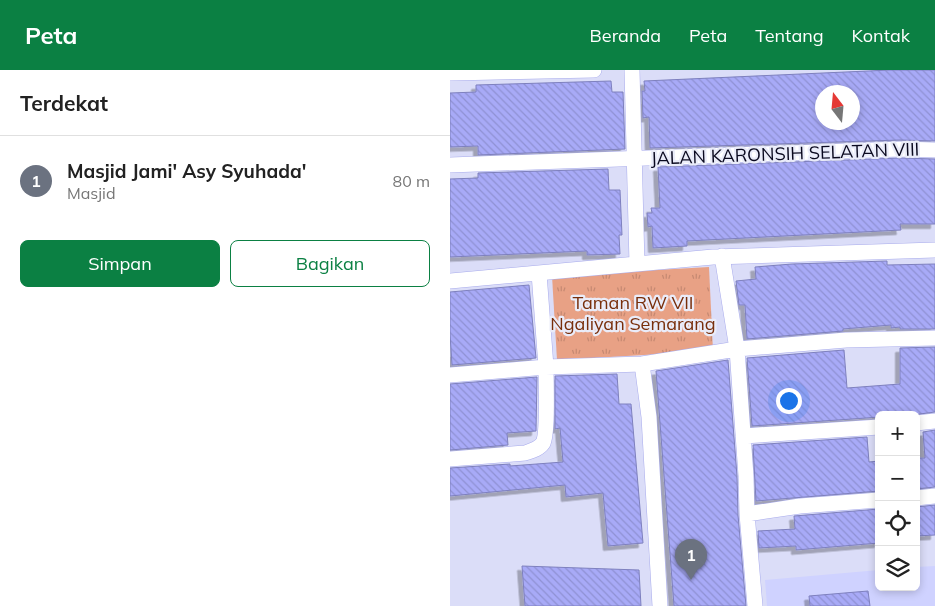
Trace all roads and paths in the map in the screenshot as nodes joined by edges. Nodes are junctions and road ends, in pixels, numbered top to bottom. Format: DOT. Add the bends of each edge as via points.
graph roads {
  1 [pos="594,70"];
  2 [pos="632,70"];
  3 [pos="450,73"];
  4 [pos="935,150"];
  5 [pos="634,159"];
  6 [pos="450,165"];
  7 [pos="935,250"];
  8 [pos="722,256"];
  9 [pos="637,264"];
  10 [pos="539,273"];
  11 [pos="450,281"];
  12 [pos="935,338"];
  13 [pos="737,349"];
  14 [pos="642,364"];
  15 [pos="546,367"];
  16 [pos="450,375"];
  17 [pos="935,421"];
  18 [pos="920,423"];
  19 [pos="875,427"];
  20 [pos="743,436"];
  21 [pos="450,459"];
  22 [pos="935,496"];
  23 [pos="920,498"];
  24 [pos="875,500"];
  25 [pos="747,514"];
  26 [pos="660,606"];
  27 [pos="755,606"];
  1 -- 3 [label="street"];
  2 -- 5 [label="street"];
  4 -- 5 [label="street, JALAN KARONSIH SELATAN VIII"];
  5 -- 6 [label="street, JALAN KARONSIH SELATAN VIII"];
  5 -- 9 [label="street"];
  7 -- 8 [label="street"];
  8 -- 9 [label="street"];
  8 -- 13 [label="street"];
  9 -- 10 [label="street"];
  10 -- 11 [label="street"];
  10 -- 15 [label="street"];
  12 -- 13 [label="street" via="846,340"];
  13 -- 14 [label="street"];
  13 -- 20 [label="street"];
  14 -- 15 [label="street"];
  14 -- 26 [label="street" via="649,417"];
  15 -- 16 [label="street"];
  15 -- 21 [label="street" via="543,443 525,453"];
  17 -- 18 [label="street"];
  19 -- 20 [label="street"];
  20 -- 25 [label="street"];
  22 -- 23 [label="street"];
  24 -- 25 [label="street"];
  25 -- 27 [label="street"];
}
